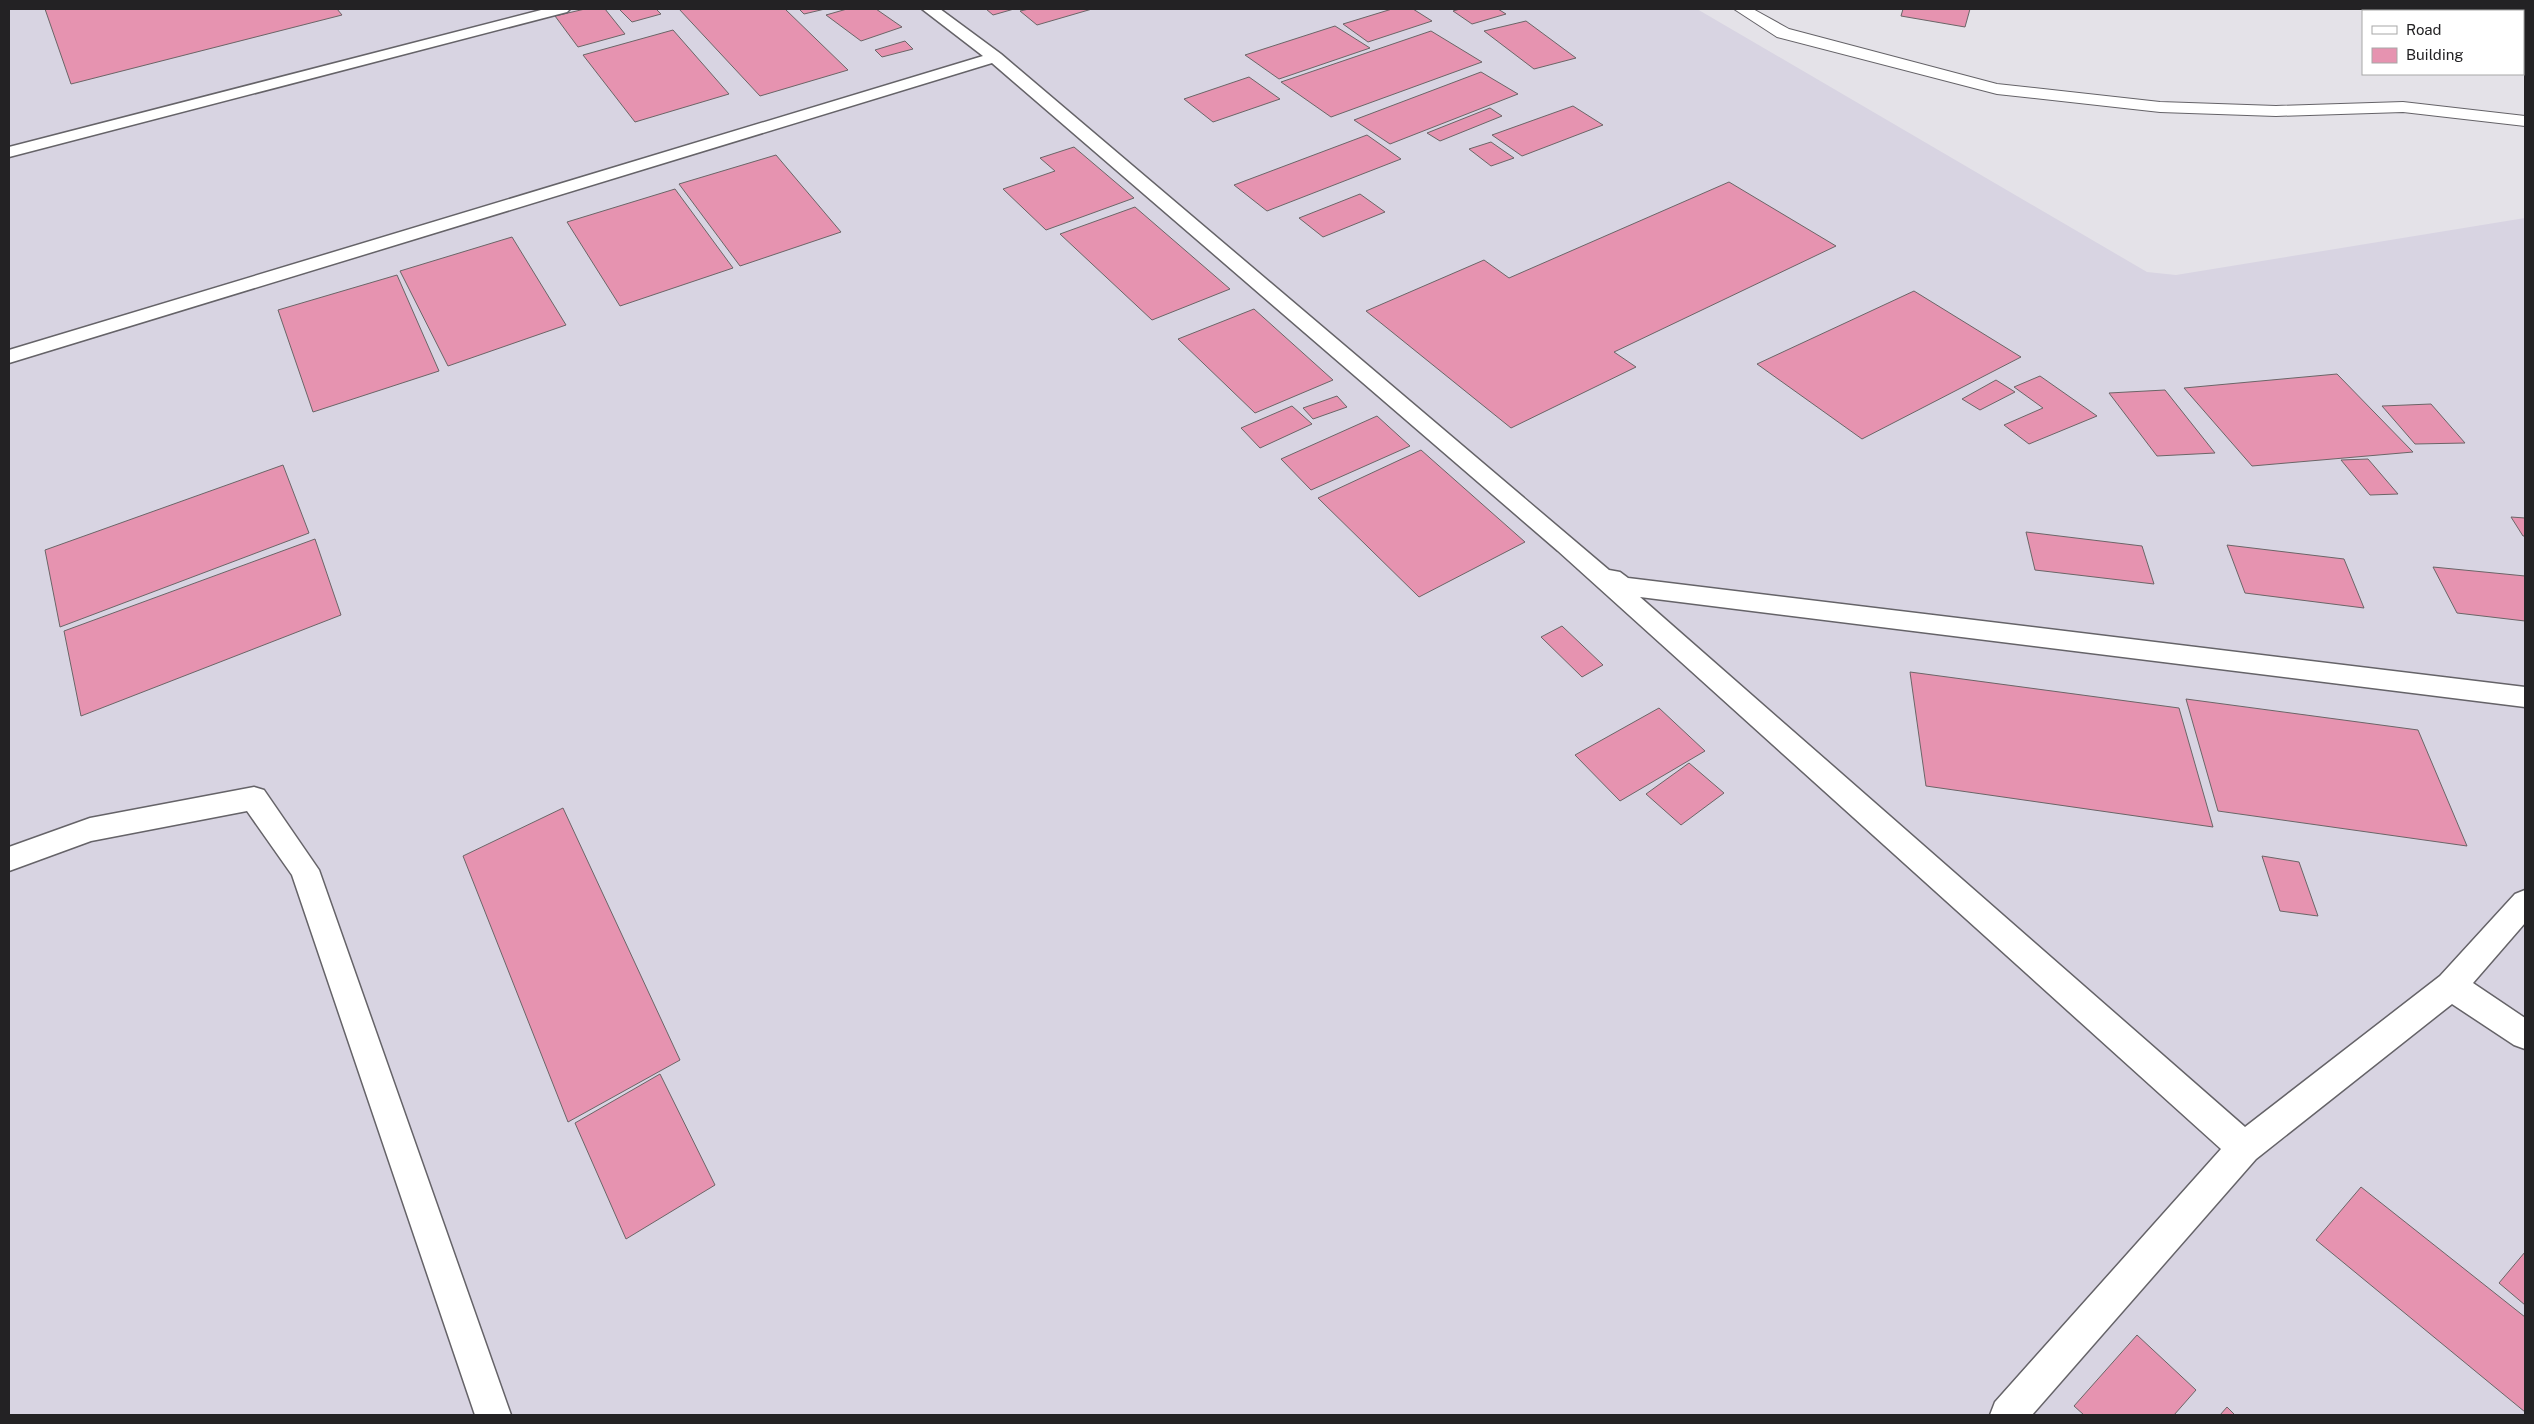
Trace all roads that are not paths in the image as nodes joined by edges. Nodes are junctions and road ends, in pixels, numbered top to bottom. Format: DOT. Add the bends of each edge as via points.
graph roads {
  1 [pos="562,9"];
  2 [pos="930,9"];
  3 [pos="1742,9"];
  4 [pos="994,57"];
  5 [pos="2525,121"];
  6 [pos="9,152"];
  7 [pos="9,357"];
  8 [pos="1566,545"];
  9 [pos="2525,697"];
  10 [pos="9,859"];
  11 [pos="2525,903"];
  12 [pos="2451,986"];
  13 [pos="2525,1035"];
  14 [pos="2244,1148"];
  15 [pos="493,1415"];
  16 [pos="2008,1415"];
  1 -- 6 [label="lane"];
  2 -- 4 [label="lane"];
  3 -- 5 [label="street" via="1783,33 1997,89 2160,107 2276,111 2403,107"];
  4 -- 7 [label="lane"];
  4 -- 8 [label="lane"];
  8 -- 9 [label="lane" via="1622,586"];
  8 -- 14 [label="lane"];
  10 -- 15 [label="lane" via="90,830 254,798 305,870"];
  11 -- 12 [label="lane"];
  12 -- 13 [label="lane"];
  12 -- 14 [label="lane"];
  14 -- 16 [label="lane"];
}
